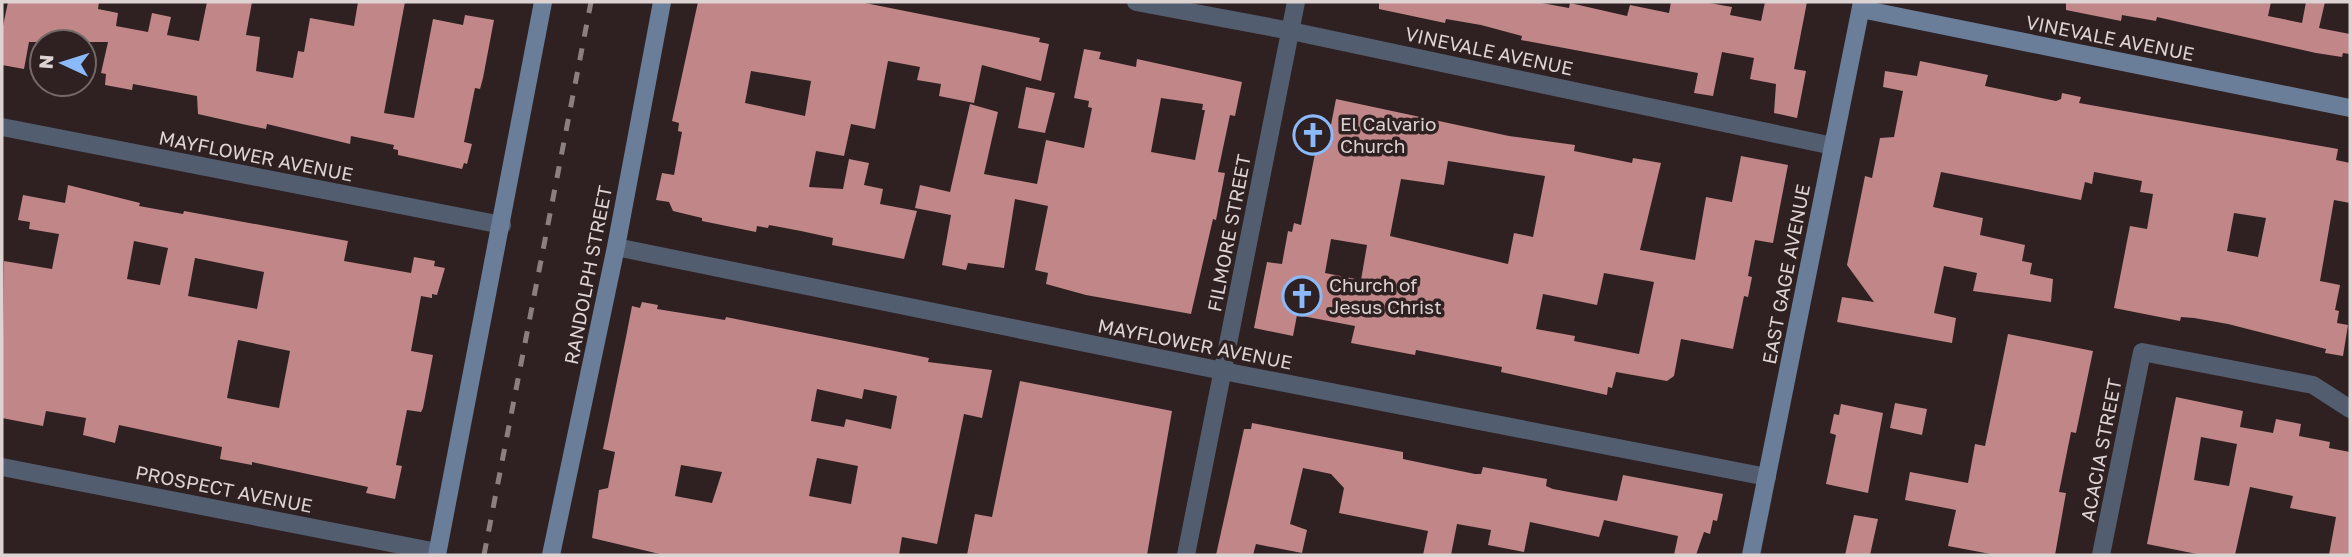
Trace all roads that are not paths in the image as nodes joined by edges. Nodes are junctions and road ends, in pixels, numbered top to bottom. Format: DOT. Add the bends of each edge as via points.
graph roads {
  1 [pos="542,2"];
  2 [pos="662,2"];
  3 [pos="1136,2"];
  4 [pos="1296,2"];
  5 [pos="1861,6"];
  6 [pos="1291,31"];
  7 [pos="2350,108"];
  8 [pos="2,127"];
  9 [pos="1833,146"];
  10 [pos="502,225"];
  11 [pos="616,247"];
  12 [pos="1223,371"];
  13 [pos="2350,409"];
  14 [pos="2,467"];
  15 [pos="1767,477"];
  16 [pos="437,554"];
  17 [pos="551,555"];
  18 [pos="1186,555"];
  19 [pos="1751,555"];
  20 [pos="2101,555"];
  1 -- 10 [label="street"];
  2 -- 11 [label="street, RANDOLPH STREET"];
  3 -- 6 [label="street, VINEVALE AVENUE"];
  4 -- 6 [label="street, FILMORE STREET"];
  5 -- 7 [label="street, VINEVALE AVENUE"];
  5 -- 9 [label="street, EAST GAGE AVENUE"];
  6 -- 9 [label="street, VINEVALE AVENUE"];
  6 -- 12 [label="street, FILMORE STREET"];
  8 -- 10 [label="street, MAYFLOWER AVENUE"];
  9 -- 15 [label="street, EAST GAGE AVENUE"];
  10 -- 16 [label="street"];
  11 -- 12 [label="street, MAYFLOWER AVENUE"];
  11 -- 17 [label="street, RANDOLPH STREET"];
  12 -- 15 [label="street, MAYFLOWER AVENUE"];
  12 -- 18 [label="street, FILMORE STREET"];
  13 -- 20 [label="street, ACACIA STREET" via="2313,385 2142,352"];
  14 -- 16 [label="street, PROSPECT AVENUE"];
  15 -- 19 [label="street, EAST GAGE AVENUE"];
}
